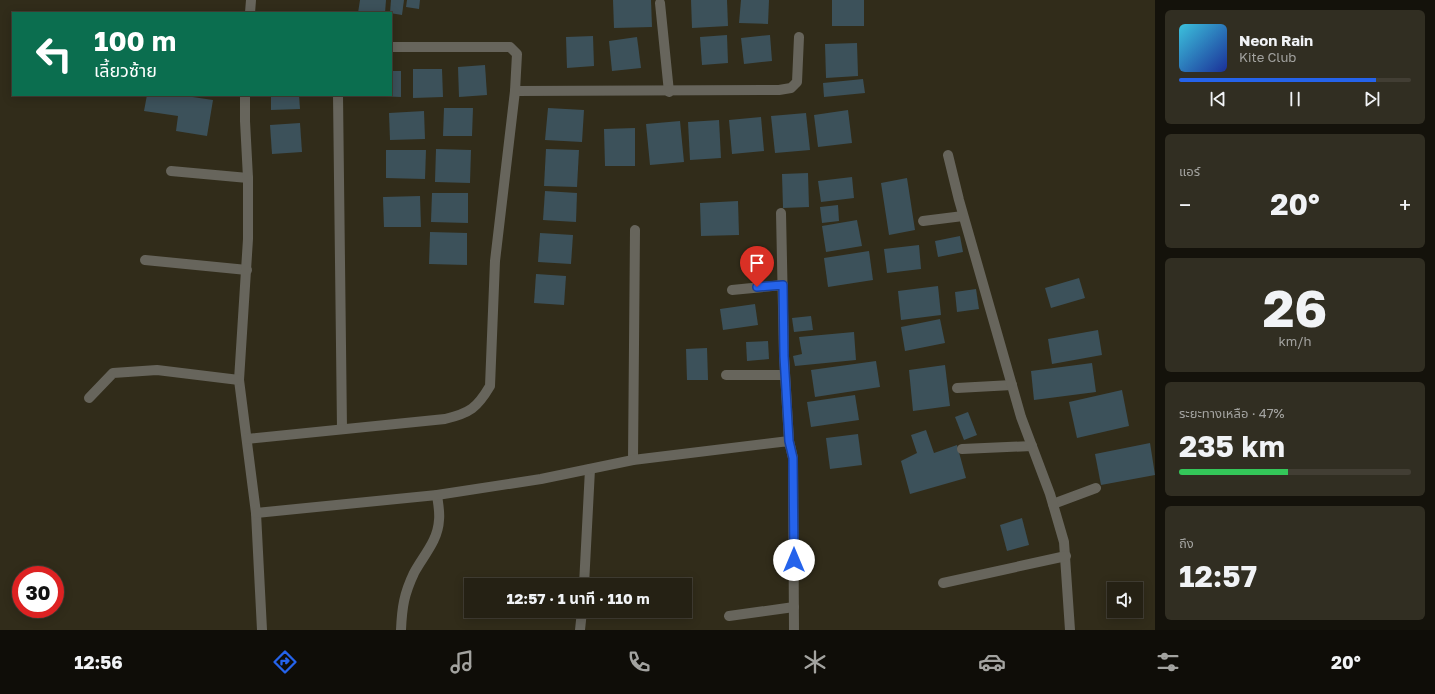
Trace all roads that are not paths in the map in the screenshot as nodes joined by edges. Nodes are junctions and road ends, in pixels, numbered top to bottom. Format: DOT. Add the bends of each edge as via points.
graph roads {
  1 [pos="251,0"];
  2 [pos="660,3"];
  3 [pos="250,12"];
  4 [pos="799,37"];
  5 [pos="392,47"];
  6 [pos="515,91"];
  7 [pos="669,92"];
  8 [pos="245,96"];
  9 [pos="338,96"];
  10 [pos="948,155"];
  11 [pos="171,171"];
  12 [pos="248,178"];
  13 [pos="781,213"];
  14 [pos="963,216"];
  15 [pos="923,221"];
  16 [pos="635,230"];
  17 [pos="145,260"];
  18 [pos="247,270"];
  19 [pos="783,285"];
  20 [pos="732,290"];
  21 [pos="726,375"];
  22 [pos="785,375"];
  23 [pos="240,380"];
  24 [pos="1012,385"];
  25 [pos="957,388"];
  26 [pos="89,398"];
  27 [pos="342,429"];
  28 [pos="247,439"];
  29 [pos="789,441"];
  30 [pos="1032,446"];
  31 [pos="962,449"];
  32 [pos="633,460"];
  33 [pos="590,469"];
  34 [pos="1096,488"];
  35 [pos="437,495"];
  36 [pos="1053,504"];
  37 [pos="256,513"];
  38 [pos="1066,556"];
  39 [pos="584,578"];
  40 [pos="943,583"];
  41 [pos="794,606"];
  42 [pos="729,616"];
  43 [pos="581,618"];
  44 [pos="262,630"];
  45 [pos="401,630"];
  46 [pos="580,630"];
  47 [pos="794,630"];
  48 [pos="1070,630"];
  1 -- 3 [label="street"];
  2 -- 7 [label="street"];
  4 -- 7 [label="street" via="797,82 791,88"];
  5 -- 6 [label="street" via="510,48 517,54"];
  6 -- 7 [label="street"];
  6 -- 27 [label="street" via="495,261 490,386 482,400 462,415 445,419"];
  8 -- 12 [label="street"];
  9 -- 27 [label="street"];
  10 -- 14 [label="street"];
  11 -- 12 [label="street"];
  12 -- 18 [label="street"];
  13 -- 19 [label="street"];
  14 -- 15 [label="street"];
  14 -- 24 [label="street"];
  16 -- 32 [label="street"];
  17 -- 18 [label="street"];
  18 -- 23 [label="street"];
  19 -- 20 [label="street"];
  19 -- 22 [label="street"];
  21 -- 22 [label="street"];
  22 -- 29 [label="street"];
  23 -- 26 [label="street" via="157,370 113,373"];
  23 -- 28 [label="street"];
  24 -- 25 [label="street"];
  24 -- 30 [label="street"];
  27 -- 28 [label="street"];
  28 -- 37 [label="street"];
  29 -- 32 [label="street"];
  29 -- 41 [label="street" via="793,458"];
  30 -- 31 [label="street"];
  30 -- 36 [label="street"];
  32 -- 33 [label="street"];
  33 -- 35 [label="street"];
  33 -- 39 [label="street"];
  34 -- 36 [label="street"];
  35 -- 37 [label="street"];
  35 -- 45 [label="street" via="440,521 432,544 406,589 402,604"];
  36 -- 38 [label="street"];
  37 -- 44 [label="street"];
  38 -- 40 [label="street"];
  38 -- 48 [label="street"];
  41 -- 42 [label="street"];
  41 -- 47 [label="street"];
  43 -- 46 [label="street"];
}
